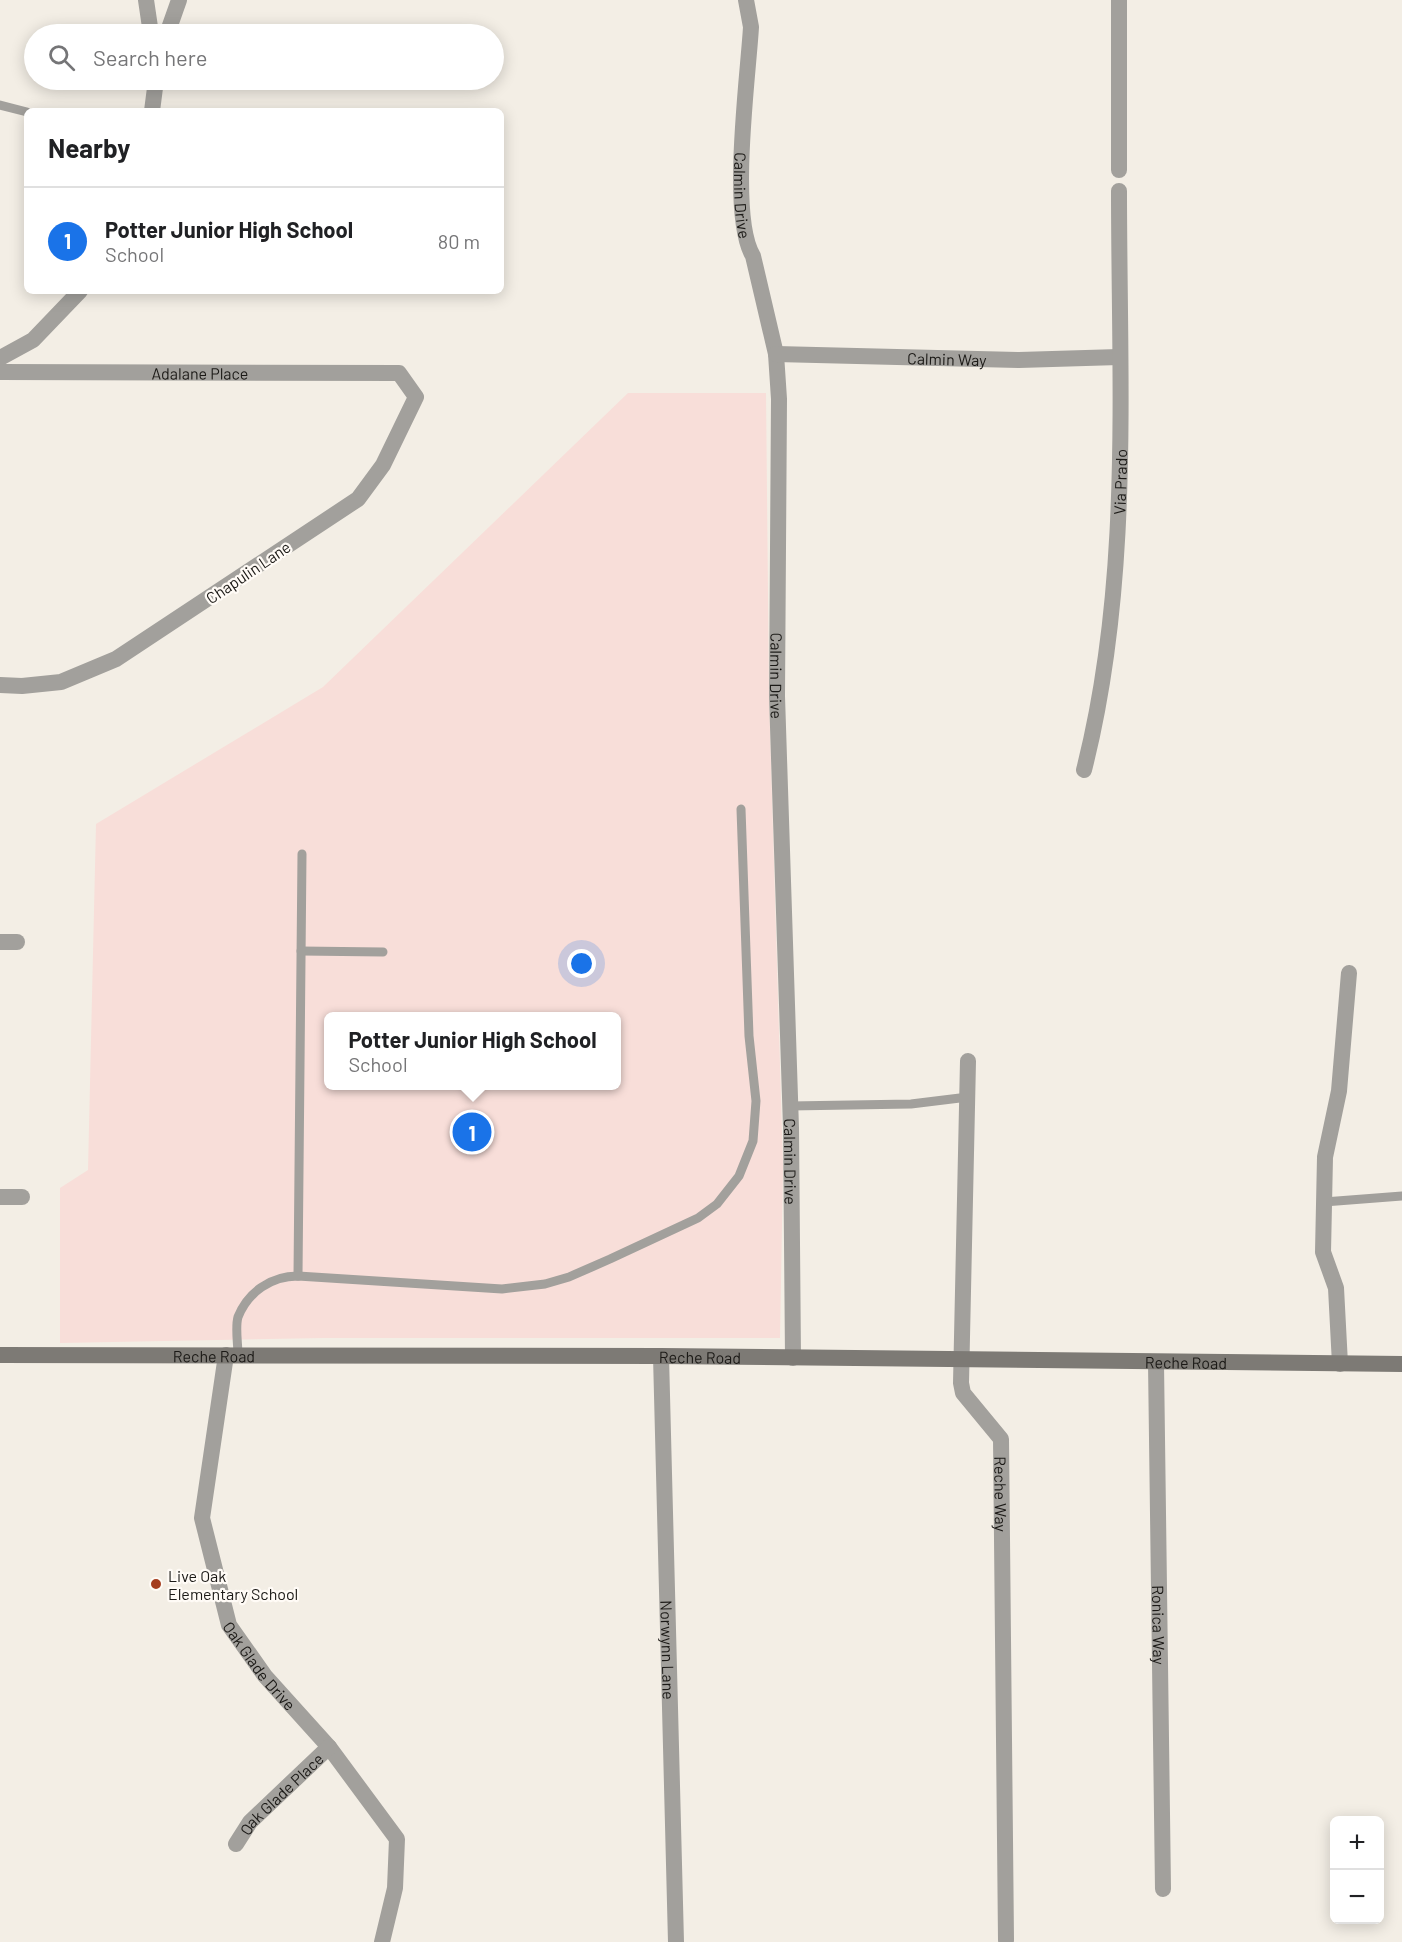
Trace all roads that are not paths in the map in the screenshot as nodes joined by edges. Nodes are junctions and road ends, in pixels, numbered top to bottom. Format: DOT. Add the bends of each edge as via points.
graph roads {
  1 [pos="146,0"];
  2 [pos="179,0"];
  3 [pos="746,0"];
  4 [pos="1119,0"];
  5 [pos="150,24"];
  6 [pos="171,24"];
  7 [pos="155,90"];
  8 [pos="0,105"];
  9 [pos="152,108"];
  10 [pos="24,111"];
  11 [pos="1119,170"];
  12 [pos="1119,191"];
  13 [pos="77,294"];
  14 [pos="776,354"];
  15 [pos="1119,357"];
  16 [pos="0,358"];
  17 [pos="0,372"];
  18 [pos="399,373"];
  19 [pos="0,685"];
  20 [pos="1084,770"];
  21 [pos="741,809"];
  22 [pos="302,854"];
  23 [pos="0,942"];
  24 [pos="17,942"];
  25 [pos="301,951"];
  26 [pos="383,952"];
  27 [pos="1349,973"];
  28 [pos="968,1061"];
  29 [pos="968,1097"];
  30 [pos="790,1106"];
  31 [pos="1402,1196"];
  32 [pos="0,1197"];
  33 [pos="22,1197"];
  34 [pos="1324,1202"];
  35 [pos="298,1276"];
  36 [pos="0,1355"];
  37 [pos="232,1355"];
  38 [pos="661,1356"];
  39 [pos="793,1359"];
  40 [pos="963,1360"];
  41 [pos="1156,1363"];
  42 [pos="1340,1364"];
  43 [pos="1402,1364"];
  44 [pos="329,1747"];
  45 [pos="236,1844"];
  46 [pos="1163,1889"];
  47 [pos="1006,1940"];
  48 [pos="382,1942"];
  49 [pos="676,1942"];
  1 -- 5 [label="street"];
  2 -- 6 [label="street"];
  3 -- 14 [label="street, Calmin Drive" via="752,27 742,206 746,245 753,256"];
  4 -- 11 [label="street"];
  7 -- 9 [label="street"];
  8 -- 10 [label="lane"];
  12 -- 15 [label="street, Via Prado"];
  13 -- 16 [label="street" via="33,340"];
  14 -- 15 [label="street, Calmin Way" via="1018,360"];
  14 -- 30 [label="street, Calmin Drive" via="777,696"];
  15 -- 20 [label="street, Via Prado" via="1119,538 1100,708"];
  17 -- 18 [label="street, Adalane Place"];
  18 -- 19 [label="street, Chapulin Lane" via="416,397 383,465 358,499 116,659 61,682"];
  21 -- 35 [label="lane" via="748,1036 756,1101 753,1141 739,1176 717,1204 668,1232 545,1284 501,1289"];
  22 -- 25 [label="lane"];
  23 -- 24 [label="street"];
  25 -- 26 [label="lane"];
  25 -- 35 [label="lane"];
  27 -- 34 [label="street" via="1339,1091 1325,1157"];
  28 -- 29 [label="street, Reche Way"];
  29 -- 30 [label="lane" via="911,1104"];
  29 -- 40 [label="street, Reche Way"];
  30 -- 39 [label="street, Calmin Drive"];
  31 -- 34 [label="lane"];
  32 -- 33 [label="street"];
  34 -- 42 [label="street" via="1323,1252 1336,1288"];
  35 -- 37 [label="lane" via="267,1282 252,1295 238,1318"];
  36 -- 37 [label="main road, Reche Road"];
  37 -- 38 [label="main road, Reche Road"];
  37 -- 44 [label="street, Oak Glade Drive" via="202,1518 229,1625 265,1676"];
  38 -- 39 [label="main road, Reche Road"];
  38 -- 49 [label="street, Norwynn Lane"];
  39 -- 40 [label="main road, Reche Road"];
  40 -- 41 [label="main road, Reche Road"];
  40 -- 47 [label="street, Reche Way" via="963,1393 1000,1439"];
  41 -- 42 [label="main road, Reche Road"];
  41 -- 46 [label="street, Ronica Way"];
  42 -- 43 [label="main road, Reche Road"];
  44 -- 45 [label="street, Oak Glade Place" via="250,1822"];
  44 -- 48 [label="street, Oak Glade Drive" via="397,1839 395,1888"];
}
